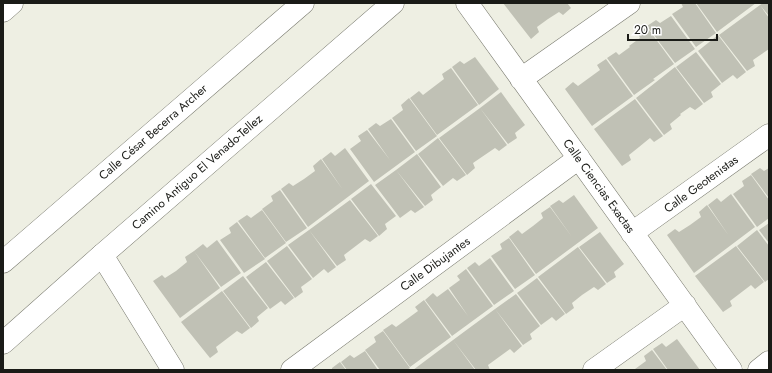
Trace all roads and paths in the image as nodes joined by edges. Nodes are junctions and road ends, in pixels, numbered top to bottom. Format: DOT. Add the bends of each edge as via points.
graph roads {
  1 [pos="12,3"];
  2 [pos="303,3"];
  3 [pos="393,3"];
  4 [pos="467,3"];
  5 [pos="629,3"];
  6 [pos="3,11"];
  7 [pos="521,79"];
  8 [pos="769,135"];
  9 [pos="579,158"];
  10 [pos="632,232"];
  11 [pos="102,255"];
  12 [pos="3,262"];
  13 [pos="685,305"];
  14 [pos="3,343"];
  15 [pos="769,362"];
  16 [pos="173,370"];
  17 [pos="292,370"];
  18 [pos="594,370"];
  19 [pos="731,370"];
  20 [pos="759,370"];
  1 -- 6 [label="street"];
  2 -- 12 [label="street, Calle César Becerra Archer"];
  3 -- 11 [label="street, Camino Antiguo El Venado-Tellez"];
  4 -- 7 [label="street, Calle Ciencias Exactas"];
  5 -- 7 [label="street"];
  7 -- 9 [label="street, Calle Ciencias Exactas"];
  8 -- 10 [label="street, Calle Geotenistas"];
  9 -- 10 [label="street, Calle Ciencias Exactas"];
  9 -- 17 [label="street, Calle Dibujantes"];
  10 -- 13 [label="street, Calle Ciencias Exactas"];
  11 -- 14 [label="street, Camino Antiguo El Venado-Tellez"];
  11 -- 16 [label="street"];
  13 -- 18 [label="street"];
  13 -- 19 [label="street, Calle Ciencias Exactas"];
  15 -- 20 [label="street"];
}
